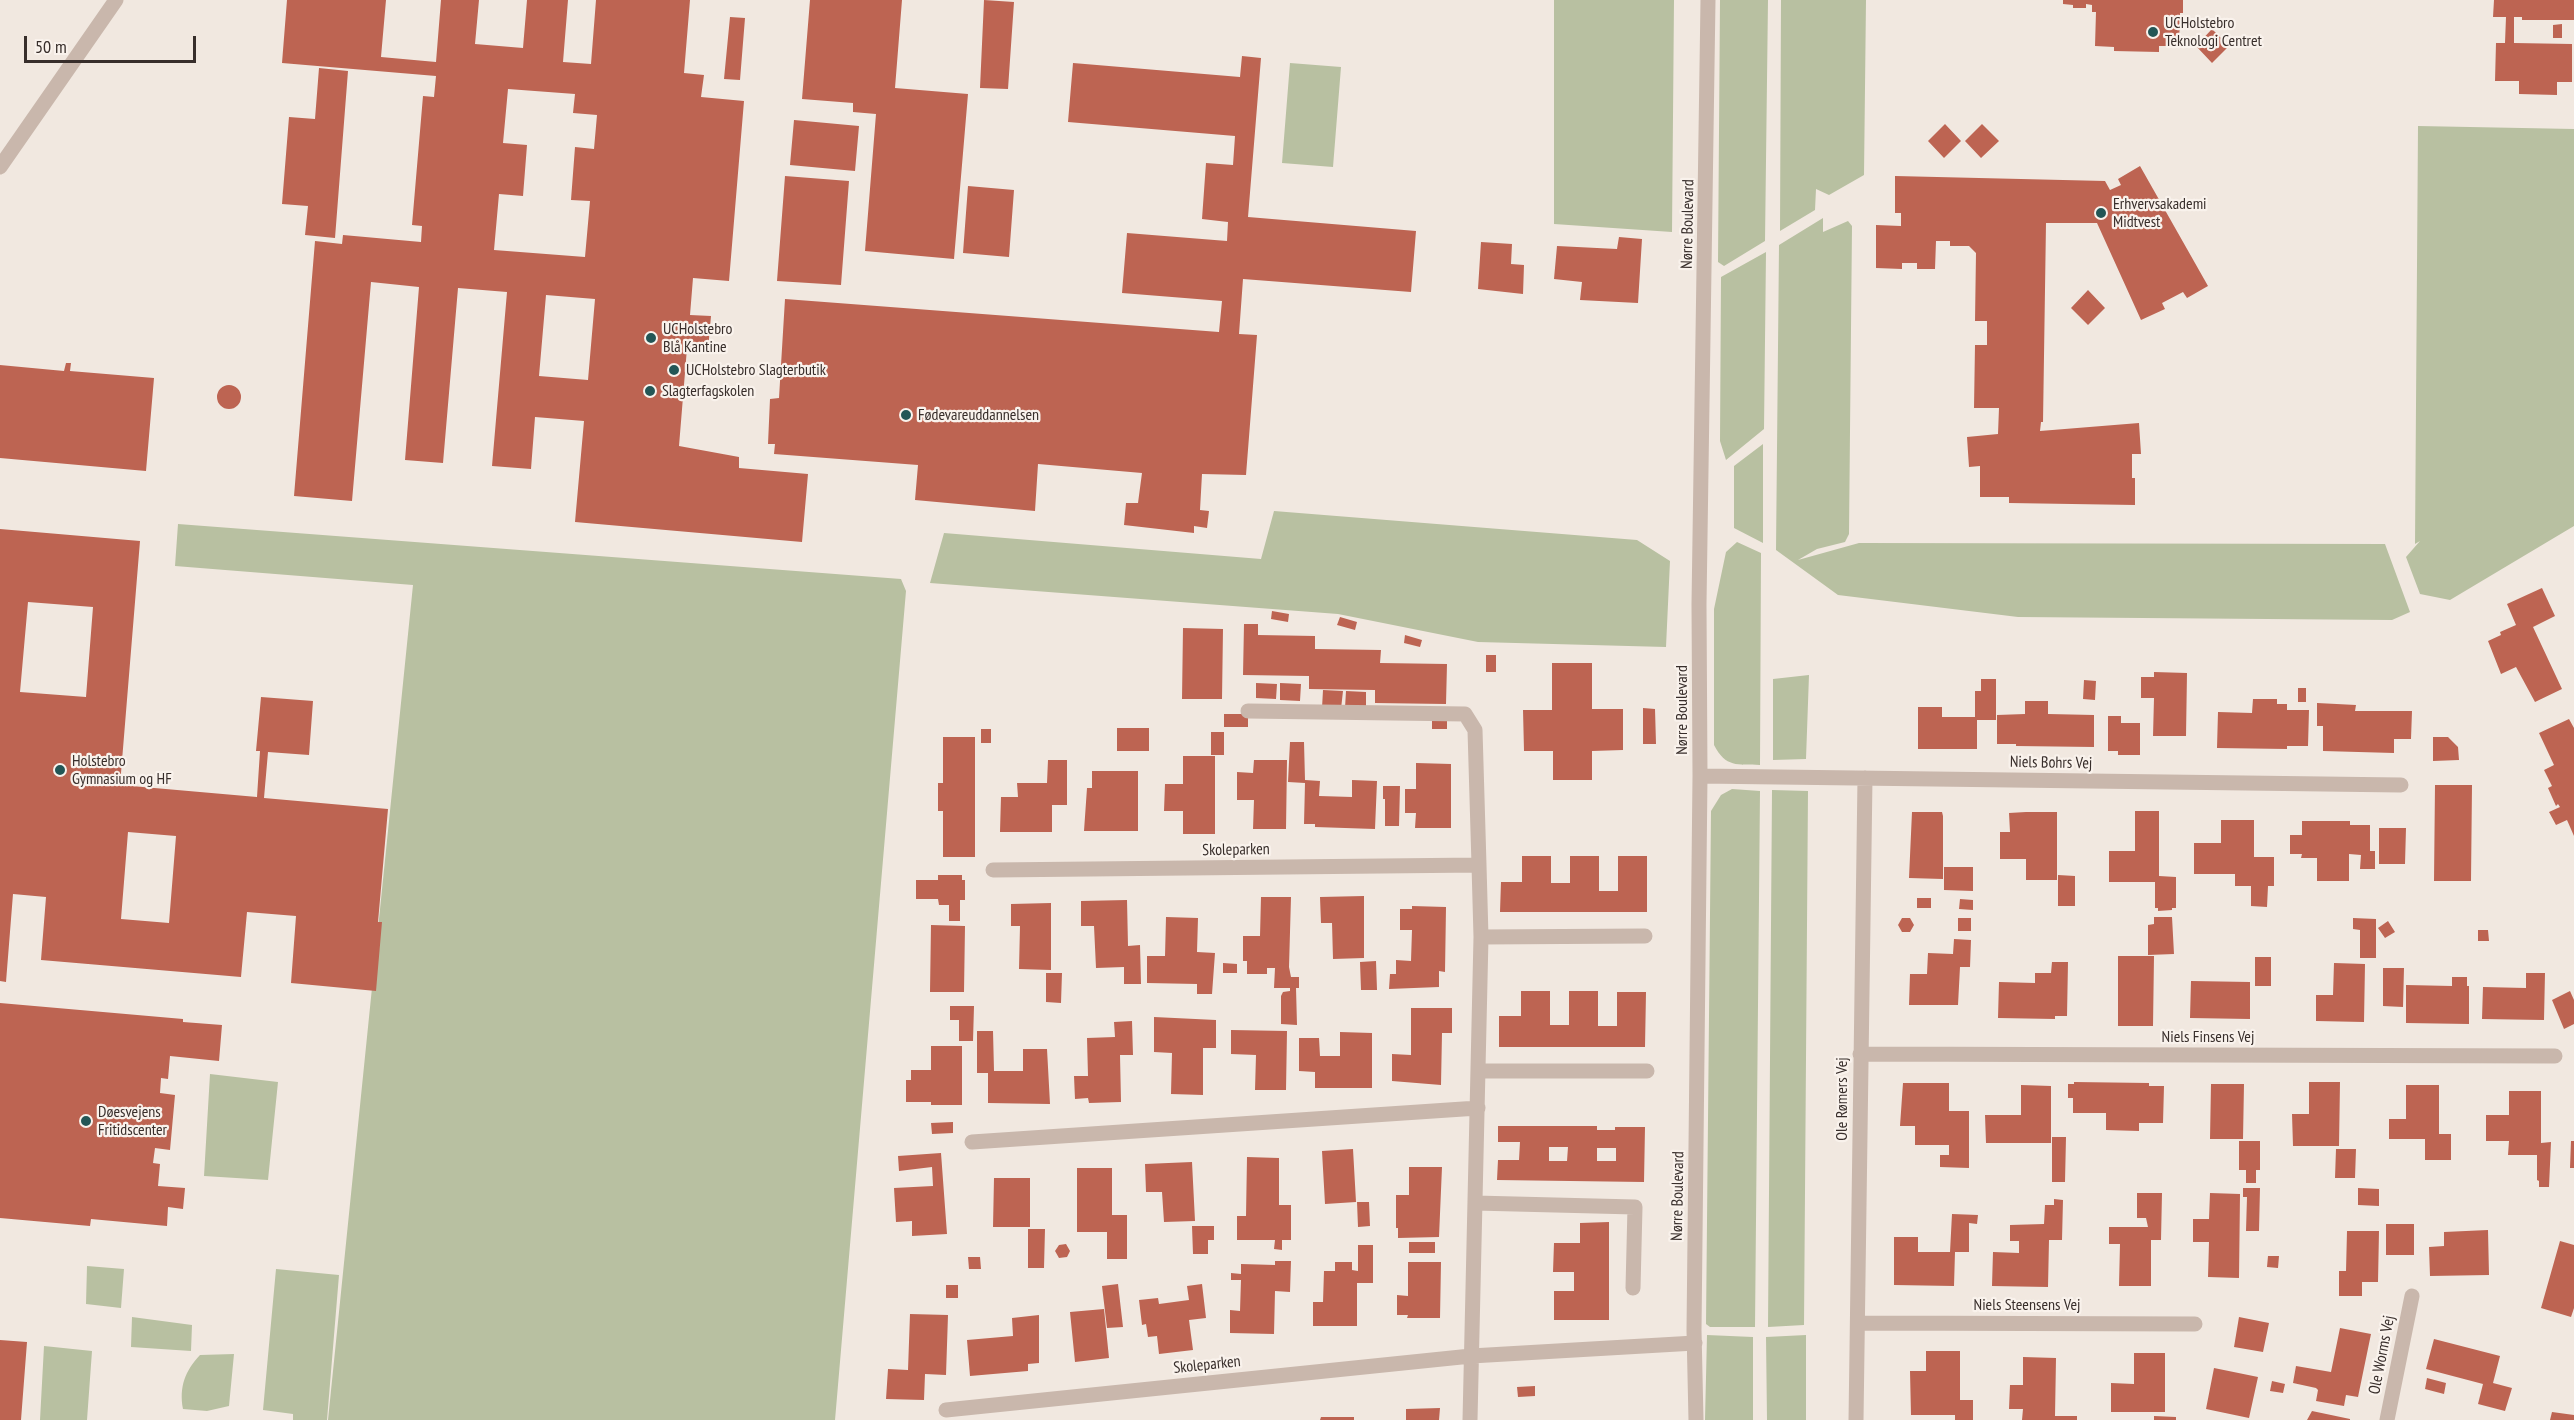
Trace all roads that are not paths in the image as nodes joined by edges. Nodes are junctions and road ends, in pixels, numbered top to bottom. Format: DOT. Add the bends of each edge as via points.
graph roads {
  1 [pos="116,0"];
  2 [pos="1708,0"];
  3 [pos="0,167"];
  4 [pos="1248,711"];
  5 [pos="1700,776"];
  6 [pos="1865,778"];
  7 [pos="2401,785"];
  8 [pos="1479,865"];
  9 [pos="993,870"];
  10 [pos="1645,936"];
  11 [pos="1481,937"];
  12 [pos="1860,1054"];
  13 [pos="2555,1056"];
  14 [pos="1479,1071"];
  15 [pos="1647,1071"];
  16 [pos="1478,1108"];
  17 [pos="972,1142"];
  18 [pos="1475,1203"];
  19 [pos="1633,1288"];
  20 [pos="2412,1296"];
  21 [pos="1858,1323"];
  22 [pos="2195,1324"];
  23 [pos="1695,1343"];
  24 [pos="1471,1356"];
  25 [pos="946,1410"];
  26 [pos="1470,1420"];
  27 [pos="1696,1420"];
  28 [pos="1856,1420"];
  29 [pos="2387,1420"];
  1 -- 3 [label="street"];
  2 -- 5 [label="street, Nørre Boulevard"];
  4 -- 8 [label="street" via="1465,714 1475,729"];
  5 -- 6 [label="street, Niels Bohrs Vej"];
  5 -- 23 [label="street, Nørre Boulevard"];
  6 -- 7 [label="street, Niels Bohrs Vej"];
  6 -- 12 [label="street, Ole Rømers Vej"];
  8 -- 9 [label="street, Skoleparken"];
  8 -- 11 [label="street"];
  10 -- 11 [label="street"];
  11 -- 14 [label="street"];
  12 -- 13 [label="street, Niels Finsens Vej"];
  12 -- 21 [label="street, Ole Rømers Vej"];
  14 -- 15 [label="street"];
  14 -- 16 [label="street"];
  16 -- 17 [label="street"];
  16 -- 18 [label="street"];
  18 -- 19 [label="street" via="1635,1207"];
  18 -- 24 [label="street"];
  20 -- 29 [label="street, Ole Worms Vej"];
  21 -- 22 [label="street, Niels Steensens Vej"];
  21 -- 28 [label="street, Ole Rømers Vej"];
  23 -- 24 [label="street, Skoleparken"];
  23 -- 27 [label="street, Nørre Boulevard"];
  24 -- 25 [label="street, Skoleparken"];
  24 -- 26 [label="street"];
}
